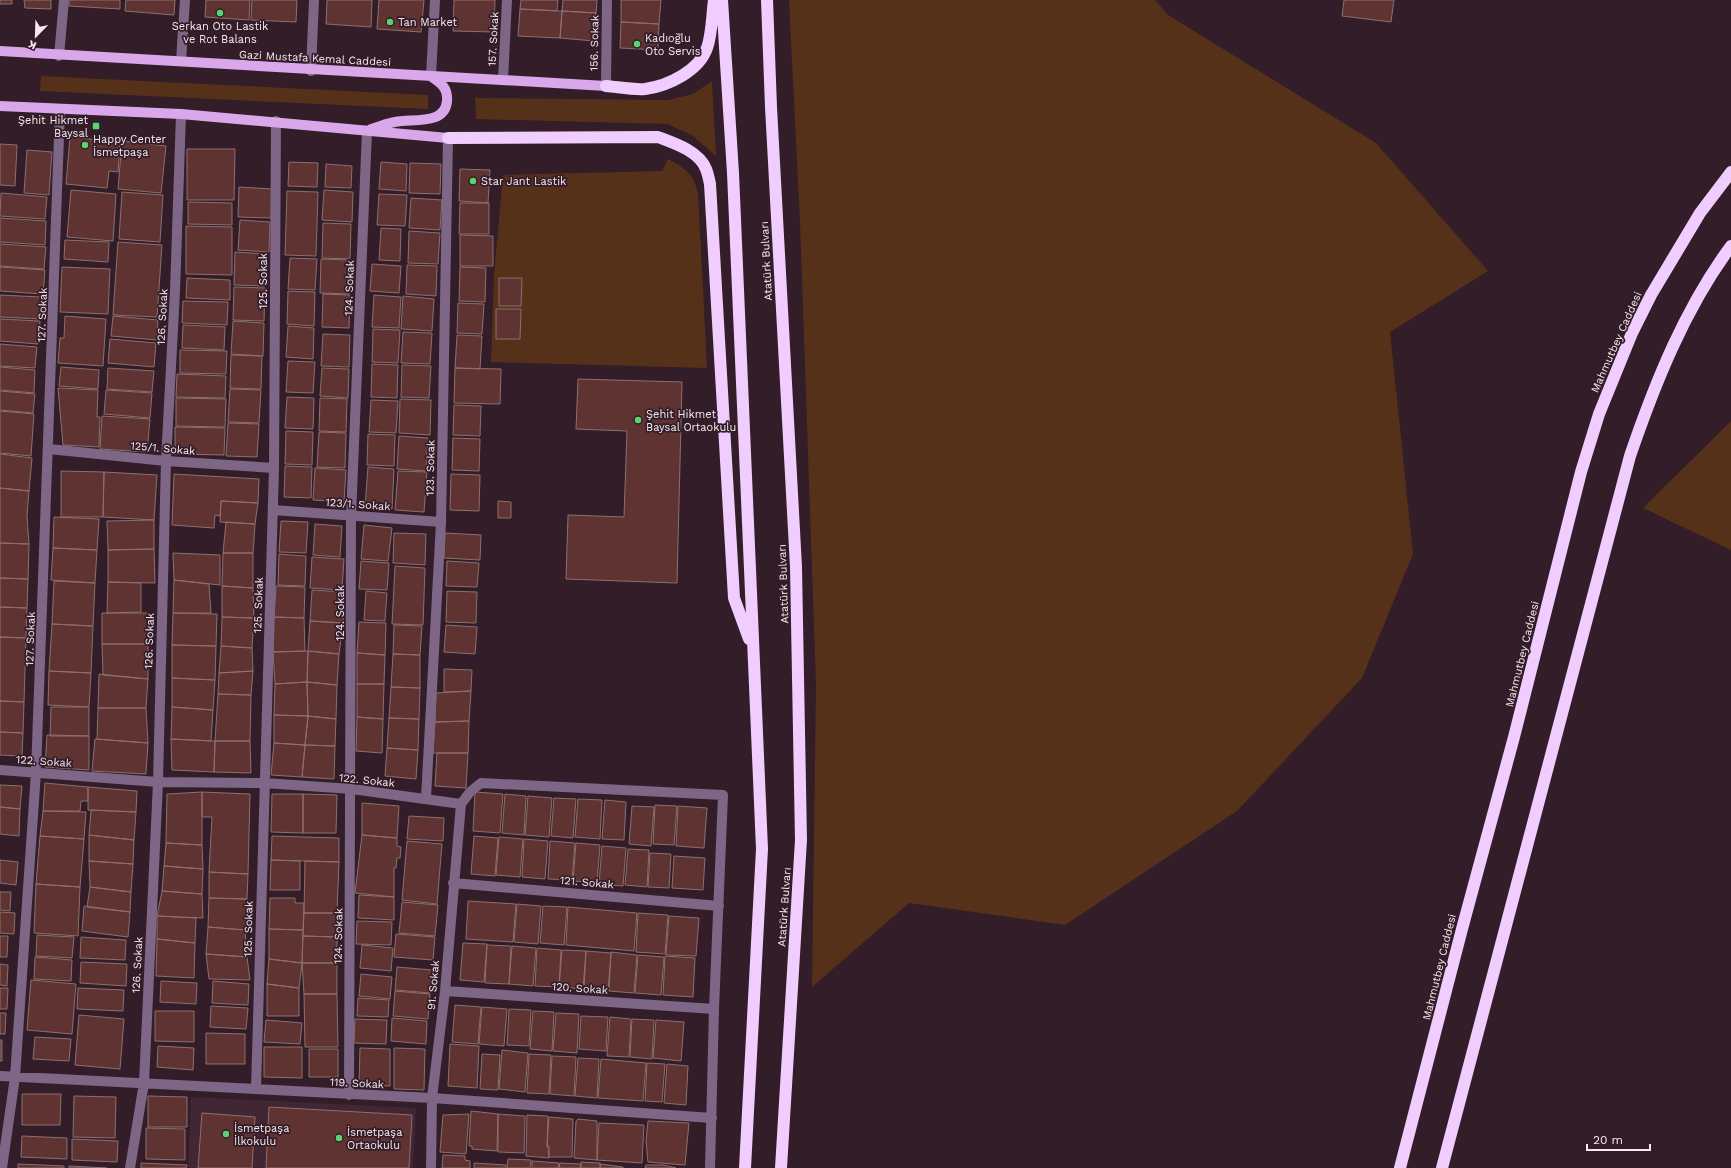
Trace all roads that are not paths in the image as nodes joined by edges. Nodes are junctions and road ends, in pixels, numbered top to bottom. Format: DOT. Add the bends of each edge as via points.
graph roads {
  1 [pos="64,0"];
  2 [pos="185,0"];
  3 [pos="314,0"];
  4 [pos="435,0"];
  5 [pos="507,0"];
  6 [pos="607,0"];
  7 [pos="714,0"];
  8 [pos="722,0"];
  9 [pos="767,0"];
  10 [pos="0,51"];
  11 [pos="59,56"];
  12 [pos="181,61"];
  13 [pos="312,70"];
  14 [pos="432,76"];
  15 [pos="503,80"];
  16 [pos="606,86"];
  17 [pos="0,106"];
  18 [pos="60,109"];
  19 [pos="181,114"];
  20 [pos="276,121"];
  21 [pos="367,130"];
  22 [pos="448,138"];
  23 [pos="1731,172"];
  24 [pos="1731,246"];
  25 [pos="49,449"];
  26 [pos="166,461"];
  27 [pos="274,468"];
  28 [pos="273,510"];
  29 [pos="352,516"];
  30 [pos="441,522"];
  31 [pos="753,651"];
  32 [pos="0,770"];
  33 [pos="36,772"];
  34 [pos="158,782"];
  35 [pos="264,783"];
  36 [pos="352,789"];
  37 [pos="426,798"];
  38 [pos="461,804"];
  39 [pos="453,883"];
  40 [pos="719,906"];
  41 [pos="445,991"];
  42 [pos="714,1009"];
  43 [pos="0,1076"];
  44 [pos="15,1077"];
  45 [pos="144,1083"];
  46 [pos="256,1089"];
  47 [pos="349,1095"];
  48 [pos="432,1098"];
  49 [pos="712,1118"];
  50 [pos="2,1168"];
  51 [pos="130,1168"];
  52 [pos="431,1168"];
  53 [pos="710,1168"];
  54 [pos="745,1168"];
  55 [pos="781,1168"];
  56 [pos="1400,1168"];
  57 [pos="1442,1168"];
  1 -- 11 [label="street"];
  2 -- 12 [label="street"];
  3 -- 13 [label="street"];
  4 -- 14 [label="street"];
  5 -- 15 [label="street, 157. Sokak"];
  6 -- 16 [label="street, 156. Sokak"];
  7 -- 16 [label="highway" via="706,49 695,66 682,76 659,86 644,89"];
  8 -- 31 [label="highway" via="733,181"];
  9 -- 55 [label="highway, Atatürk Bulvarı" via="796,567 801,840"];
  10 -- 11 [label="main road, Gazi Mustafa Kemal Caddesi"];
  11 -- 12 [label="main road, Gazi Mustafa Kemal Caddesi"];
  12 -- 13 [label="main road, Gazi Mustafa Kemal Caddesi"];
  13 -- 14 [label="main road, Gazi Mustafa Kemal Caddesi"];
  14 -- 15 [label="main road, Gazi Mustafa Kemal Caddesi"];
  14 -- 21 [label="main road" via="444,85 448,95 447,105 439,115 427,120 395,121"];
  15 -- 16 [label="main road, Gazi Mustafa Kemal Caddesi"];
  17 -- 18 [label="main road"];
  18 -- 19 [label="main road"];
  18 -- 25 [label="street, 127. Sokak"];
  19 -- 20 [label="main road"];
  19 -- 26 [label="street, 126. Sokak"];
  20 -- 21 [label="main road"];
  20 -- 27 [label="street, 125. Sokak"];
  21 -- 22 [label="main road"];
  21 -- 29 [label="street, 124. Sokak"];
  22 -- 30 [label="street, 123. Sokak"];
  22 -- 31 [label="highway" via="658,137 678,144 696,156 706,168 710,184 734,598"];
  23 -- 56 [label="highway, Mahmutbey Caddesi" via="1700,213 1651,295 1632,333 1599,414 1581,472"];
  24 -- 57 [label="highway" via="1701,292 1676,343 1650,399 1630,456"];
  25 -- 26 [label="street, 125/1. Sokak"];
  25 -- 33 [label="street, 127. Sokak"];
  26 -- 27 [label="street, 125/1. Sokak"];
  26 -- 34 [label="street, 126. Sokak"];
  27 -- 28 [label="street, 125. Sokak"];
  28 -- 29 [label="street, 123/1. Sokak"];
  28 -- 35 [label="street, 125. Sokak"];
  29 -- 30 [label="street, 123/1. Sokak"];
  29 -- 36 [label="street, 124. Sokak"];
  30 -- 37 [label="street, 123. Sokak"];
  31 -- 54 [label="highway" via="762,849"];
  32 -- 33 [label="street, 122. Sokak"];
  33 -- 34 [label="street, 122. Sokak"];
  33 -- 44 [label="street, 127. Sokak"];
  34 -- 35 [label="street, 122. Sokak"];
  34 -- 45 [label="street, 126. Sokak"];
  35 -- 36 [label="street, 122. Sokak"];
  35 -- 46 [label="street, 125. Sokak"];
  36 -- 37 [label="street, 122. Sokak"];
  36 -- 47 [label="street, 124. Sokak"];
  37 -- 38 [label="street, 122. Sokak"];
  38 -- 39 [label="street, 91. Sokak"];
  38 -- 40 [label="street" via="481,783 723,795"];
  39 -- 40 [label="street, 121. Sokak"];
  39 -- 41 [label="street, 91. Sokak"];
  40 -- 42 [label="street"];
  41 -- 42 [label="street, 120. Sokak"];
  41 -- 48 [label="street, 91. Sokak"];
  42 -- 49 [label="street"];
  43 -- 44 [label="street, 119. Sokak"];
  44 -- 45 [label="street, 119. Sokak"];
  44 -- 50 [label="street, 127. Sokak"];
  45 -- 46 [label="street, 119. Sokak"];
  45 -- 51 [label="street, 126. Sokak"];
  46 -- 47 [label="street, 119. Sokak"];
  47 -- 48 [label="street, 119. Sokak"];
  48 -- 49 [label="street, 119. Sokak"];
  48 -- 52 [label="street, 91. Sokak"];
  49 -- 53 [label="street"];
}
